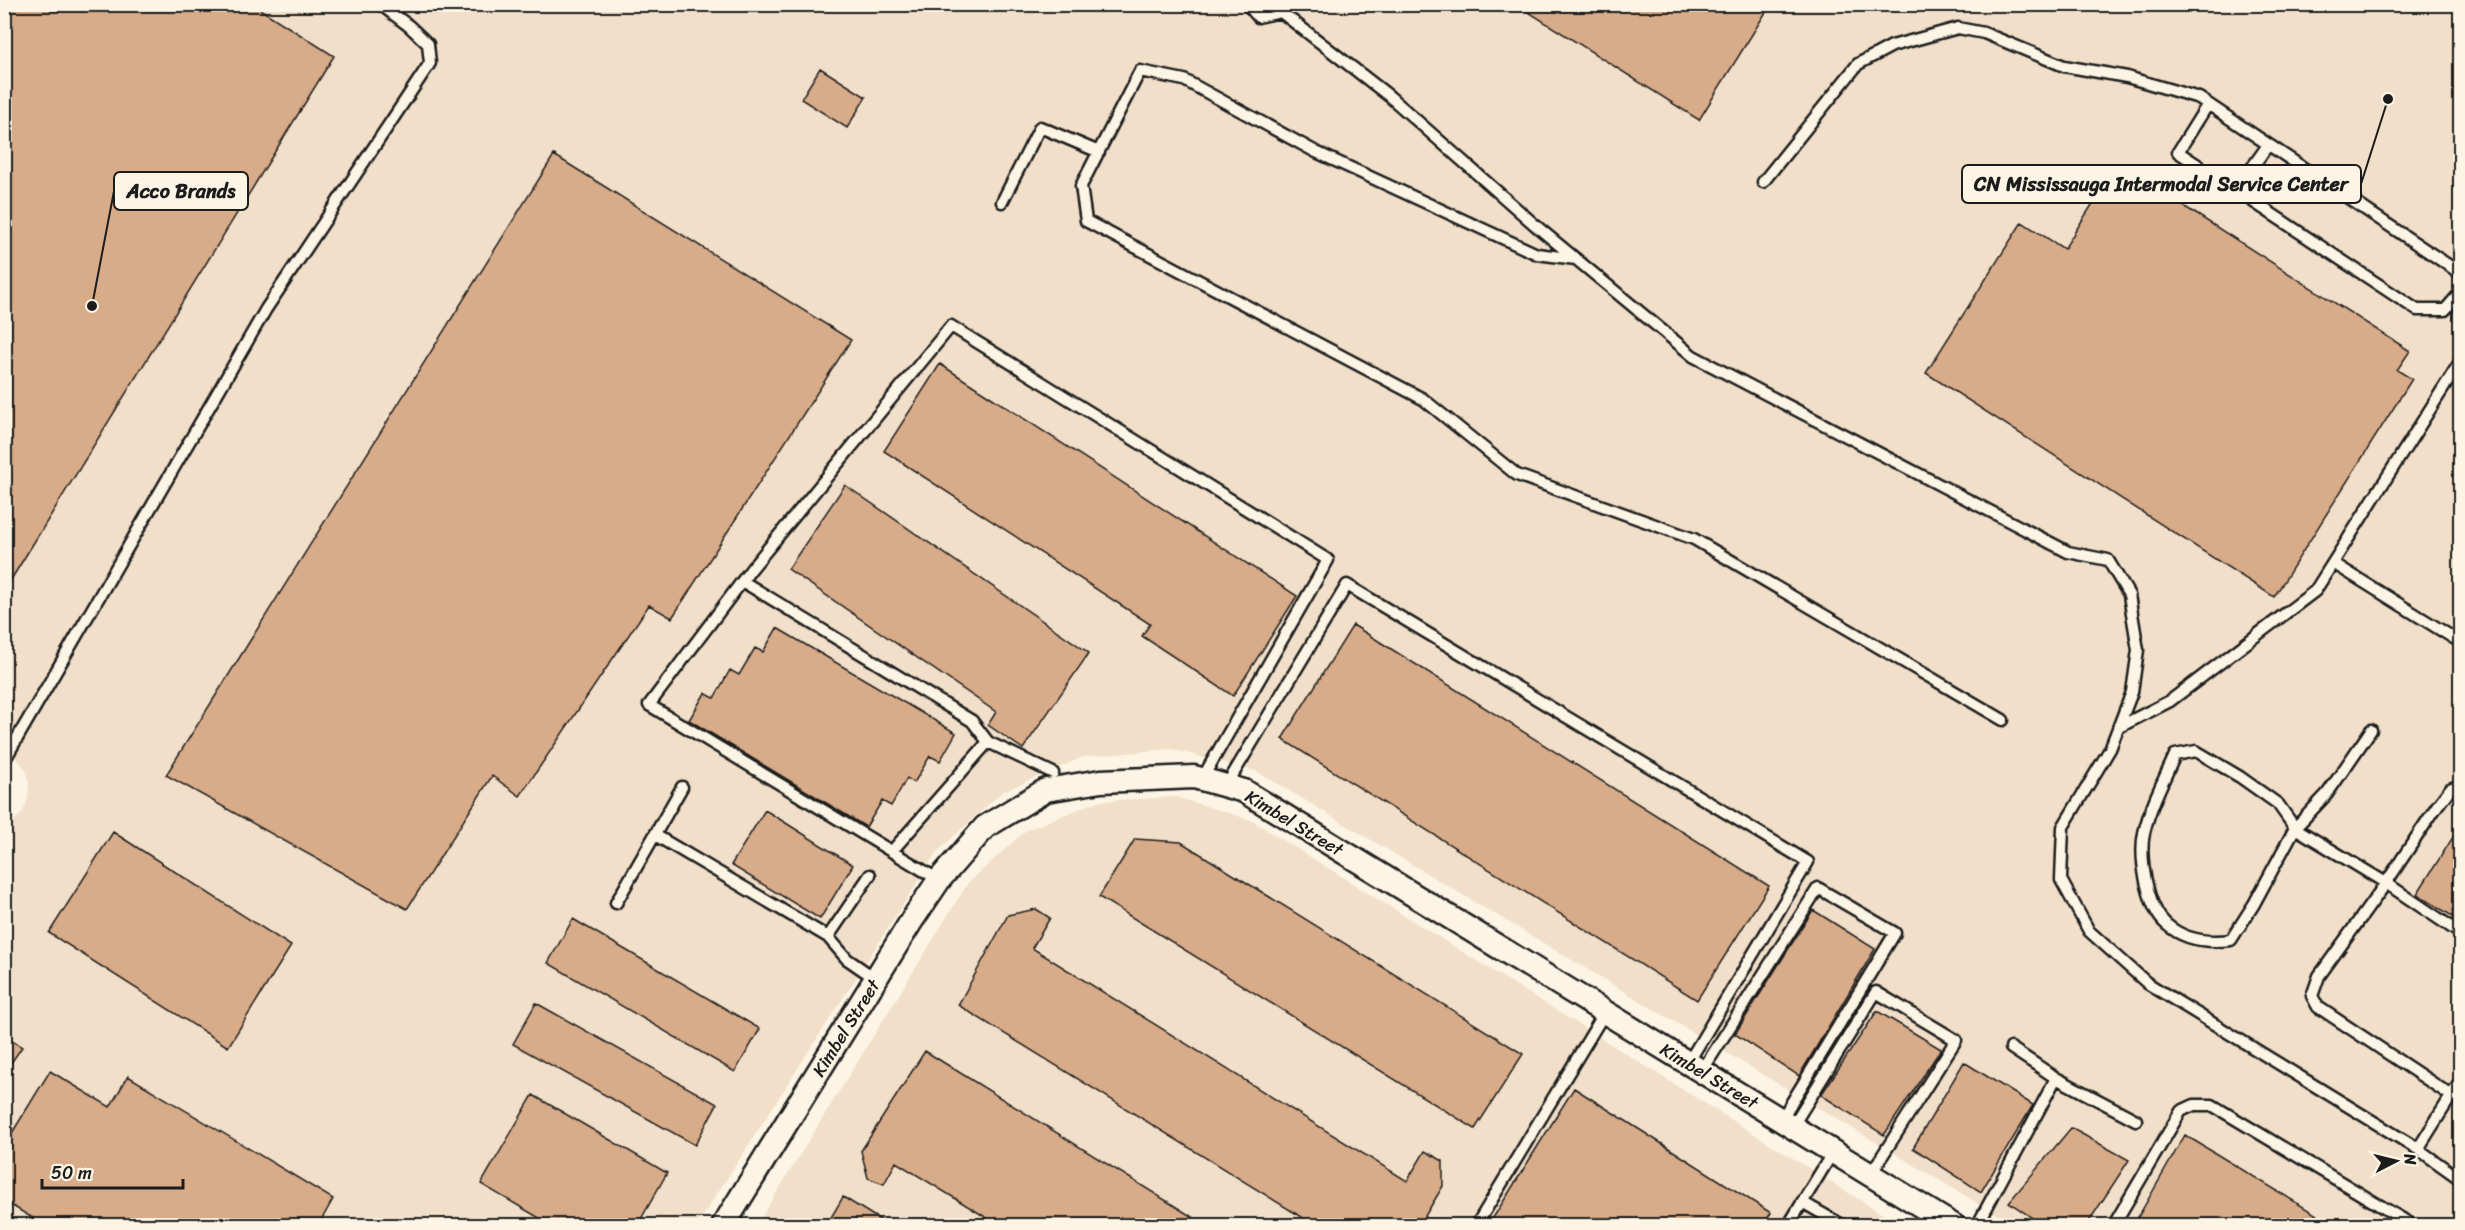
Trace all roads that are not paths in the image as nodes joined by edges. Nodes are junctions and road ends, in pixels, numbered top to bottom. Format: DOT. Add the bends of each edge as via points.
graph roads {
  1 [pos="380,4"];
  2 [pos="1247,4"];
  3 [pos="1281,8"];
  4 [pos="2208,104"];
  5 [pos="2268,145"];
  6 [pos="1098,152"];
  7 [pos="1763,182"];
  8 [pos="2236,190"];
  9 [pos="1002,202"];
  10 [pos="1576,259"];
  11 [pos="2460,273"];
  12 [pos="2460,293"];
  13 [pos="2460,362"];
  14 [pos="2333,563"];
  15 [pos="742,581"];
  16 [pos="2460,642"];
  17 [pos="2003,720"];
  18 [pos="2119,727"];
  19 [pos="2372,730"];
  20 [pos="988,742"];
  21 [pos="4,761"];
  22 [pos="1053,773"];
  23 [pos="1202,779"];
  24 [pos="2460,785"];
  25 [pos="1226,786"];
  26 [pos="682,787"];
  27 [pos="2295,828"];
  28 [pos="655,835"];
  29 [pos="892,851"];
  30 [pos="870,875"];
  31 [pos="939,880"];
  32 [pos="2386,883"];
  33 [pos="616,903"];
  34 [pos="2460,933"];
  35 [pos="828,937"];
  36 [pos="876,979"];
  37 [pos="1605,1012"];
  38 [pos="2011,1048"];
  39 [pos="1695,1067"];
  40 [pos="2056,1078"];
  41 [pos="2460,1082"];
  42 [pos="2452,1096"];
  43 [pos="2136,1120"];
  44 [pos="1787,1123"];
  45 [pos="2418,1149"];
  46 [pos="1833,1152"];
  47 [pos="1870,1175"];
  48 [pos="2460,1179"];
  49 [pos="1802,1202"];
  50 [pos="723,1226"];
  51 [pos="1476,1226"];
  52 [pos="1788,1226"];
  53 [pos="1844,1226"];
  54 [pos="1953,1226"];
  55 [pos="1977,1226"];
  56 [pos="2113,1226"];
  57 [pos="2414,1226"];
  1 -- 21 [label="lane" via="428,44 430,63 266,309"];
  2 -- 3 [label="lane" via="1258,16"];
  3 -- 10 [label="lane"];
  4 -- 5 [label="lane"];
  4 -- 7 [label="lane" via="2127,77 2064,66 1984,33 1958,28 1892,46 1858,64"];
  4 -- 8 [label="lane" via="2178,152"];
  5 -- 8 [label="lane"];
  5 -- 11 [label="lane"];
  6 -- 9 [label="lane" via="1040,127"];
  6 -- 10 [label="lane" via="1140,71 1184,80 1316,152 1536,254"];
  6 -- 17 [label="lane" via="1081,186 1086,220 1423,399 1517,475 1694,538"];
  8 -- 12 [label="lane" via="2417,310 2445,310"];
  10 -- 18 [label="lane" via="1693,356 2068,552 2108,560 2129,595 2138,650 2132,692"];
  13 -- 14 [label="lane"];
  14 -- 16 [label="lane"];
  14 -- 18 [label="lane" via="2315,591 2297,605 2170,701"];
  15 -- 20 [label="lane" via="972,722"];
  15 -- 23 [label="lane" via="951,326 1328,560"];
  15 -- 29 [label="lane" via="649,705"];
  18 -- 45 [label="lane" via="2063,827 2061,880 2089,931 2147,982"];
  19 -- 27 [label="lane" via="2326,794"];
  20 -- 22 [label="lane"];
  20 -- 29 [label="lane"];
  23 -- 25 [label="street, Kimbel Street"];
  23 -- 31 [label="street, Kimbel Street" via="1101,781 1046,790 985,827"];
  24 -- 32 [label="lane" via="2450,789"];
  25 -- 37 [label="street, Kimbel Street" via="1244,791"];
  25 -- 39 [label="lane" via="1347,585 1808,862"];
  26 -- 28 [label="lane"];
  27 -- 27 [label="lane" via="2278,804 2240,777 2196,751 2175,756 2144,833 2143,868 2151,898 2165,924 2189,938 2210,943 2231,940"];
  27 -- 32 [label="lane"];
  28 -- 33 [label="lane"];
  28 -- 35 [label="lane"];
  29 -- 31 [label="lane"];
  30 -- 35 [label="lane"];
  31 -- 36 [label="street, Kimbel Street"];
  32 -- 34 [label="lane"];
  32 -- 42 [label="lane" via="2319,976 2312,996 2314,1002"];
  35 -- 36 [label="lane" via="847,959"];
  36 -- 50 [label="street, Kimbel Street"];
  37 -- 39 [label="street, Kimbel Street"];
  37 -- 51 [label="lane"];
  38 -- 40 [label="lane"];
  39 -- 44 [label="street, Kimbel Street"];
  39 -- 44 [label="lane" via="1818,888 1895,933"];
  40 -- 43 [label="lane"];
  40 -- 55 [label="lane"];
  41 -- 42 [label="lane"];
  42 -- 45 [label="lane"];
  44 -- 46 [label="street, Kimbel Street"];
  44 -- 47 [label="lane" via="1876,992 1956,1040"];
  45 -- 48 [label="lane"];
  46 -- 47 [label="street, Kimbel Street"];
  46 -- 49 [label="lane"];
  47 -- 54 [label="street, Kimbel Street"];
  49 -- 52 [label="lane"];
  49 -- 53 [label="lane"];
  56 -- 57 [label="lane" via="2181,1111 2194,1105 2212,1105"];
}
